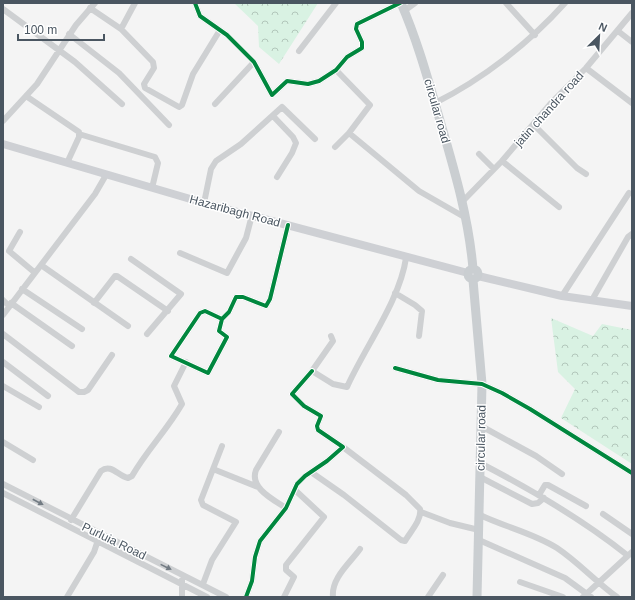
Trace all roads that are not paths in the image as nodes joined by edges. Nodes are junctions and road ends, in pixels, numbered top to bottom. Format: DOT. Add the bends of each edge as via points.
graph roads {
  1 [pos="95,3"];
  2 [pos="134,3"];
  3 [pos="195,3"];
  4 [pos="336,3"];
  5 [pos="414,3"];
  6 [pos="506,3"];
  7 [pos="565,3"];
  8 [pos="402,6"];
  9 [pos="90,8"];
  10 [pos="3,9"];
  11 [pos="632,13"];
  12 [pos="121,29"];
  13 [pos="220,30"];
  14 [pos="618,31"];
  15 [pos="70,34"];
  16 [pos="535,35"];
  17 [pos="632,42"];
  18 [pos="60,50"];
  19 [pos="299,51"];
  20 [pos="254,62"];
  21 [pos="586,68"];
  22 [pos="336,70"];
  23 [pos="26,96"];
  24 [pos="435,103"];
  25 [pos="632,103"];
  26 [pos="122,104"];
  27 [pos="215,104"];
  28 [pos="273,116"];
  29 [pos="3,121"];
  30 [pos="169,125"];
  31 [pos="534,125"];
  32 [pos="349,133"];
  33 [pos="80,134"];
  34 [pos="315,140"];
  35 [pos="3,144"];
  36 [pos="334,147"];
  37 [pos="479,154"];
  38 [pos="502,161"];
  39 [pos="67,164"];
  40 [pos="494,169"];
  41 [pos="586,174"];
  42 [pos="106,175"];
  43 [pos="277,177"];
  44 [pos="152,188"];
  45 [pos="629,193"];
  46 [pos="462,202"];
  47 [pos="204,203"];
  48 [pos="559,207"];
  49 [pos="252,215"];
  50 [pos="466,218"];
  51 [pos="288,225"];
  52 [pos="20,232"];
  53 [pos="632,234"];
  54 [pos="180,253"];
  55 [pos="406,258"];
  56 [pos="131,259"];
  57 [pos="41,265"];
  58 [pos="34,272"];
  59 [pos="473,275"];
  60 [pos="22,289"];
  61 [pos="395,293"];
  62 [pos="562,296"];
  63 [pos="3,300"];
  64 [pos="592,300"];
  65 [pos="94,303"];
  66 [pos="10,304"];
  67 [pos="632,306"];
  68 [pos="168,310"];
  69 [pos="3,315"];
  70 [pos="222,319"];
  71 [pos="128,326"];
  72 [pos="82,329"];
  73 [pos="3,334"];
  74 [pos="148,334"];
  75 [pos="331,336"];
  76 [pos="419,336"];
  77 [pos="72,346"];
  78 [pos="112,355"];
  79 [pos="3,362"];
  80 [pos="186,362"];
  81 [pos="395,368"];
  82 [pos="312,371"];
  83 [pos="481,382"];
  84 [pos="3,386"];
  85 [pos="48,396"];
  86 [pos="39,407"];
  87 [pos="481,426"];
  88 [pos="564,426"];
  89 [pos="279,432"];
  90 [pos="3,442"];
  91 [pos="222,446"];
  92 [pos="343,447"];
  93 [pos="33,460"];
  94 [pos="480,463"];
  95 [pos="213,469"];
  96 [pos="311,472"];
  97 [pos="632,473"];
  98 [pos="562,474"];
  99 [pos="480,477"];
  100 [pos="3,484"];
  101 [pos="258,487"];
  102 [pos="295,490"];
  103 [pos="3,493"];
  104 [pos="541,496"];
  105 [pos="586,506"];
  106 [pos="286,508"];
  107 [pos="421,512"];
  108 [pos="603,514"];
  109 [pos="480,515"];
  110 [pos="71,520"];
  111 [pos="479,530"];
  112 [pos="100,534"];
  113 [pos="632,534"];
  114 [pos="479,540"];
  115 [pos="97,541"];
  116 [pos="360,549"];
  117 [pos="630,553"];
  118 [pos="184,575"];
  119 [pos="443,575"];
  120 [pos="520,582"];
  121 [pos="181,583"];
  122 [pos="597,583"];
  123 [pos="203,584"];
  124 [pos="587,596"];
  125 [pos="67,597"];
  126 [pos="182,597"];
  127 [pos="207,597"];
  128 [pos="226,597"];
  129 [pos="246,597"];
  130 [pos="284,597"];
  131 [pos="333,597"];
  132 [pos="428,597"];
  133 [pos="477,597"];
  134 [pos="563,597"];
  135 [pos="617,597"];
  1 -- 9 [label="street"];
  2 -- 12 [label="street"];
  3 -- 13 [label="street" via="200,16"];
  4 -- 19 [label="street"];
  5 -- 8 [label="street"];
  6 -- 16 [label="street"];
  7 -- 16 [label="street"];
  8 -- 22 [label="street" via="357,24 362,48 347,57"];
  8 -- 24 [label="main road, circular road" via="421,55"];
  9 -- 12 [label="street"];
  9 -- 15 [label="street"];
  10 -- 18 [label="street"];
  11 -- 14 [label="street, jatin chandra road"];
  12 -- 13 [label="street" via="153,62 154,68 144,84 145,88 180,107 193,74"];
  13 -- 20 [label="street"];
  14 -- 17 [label="street"];
  14 -- 21 [label="street, jatin chandra road"];
  15 -- 18 [label="street"];
  15 -- 30 [label="street" via="119,73"];
  16 -- 24 [label="street" via="467,86"];
  18 -- 23 [label="street"];
  18 -- 26 [label="street"];
  20 -- 22 [label="street" via="272,95 287,81 308,84 319,81"];
  20 -- 27 [label="street"];
  21 -- 25 [label="street"];
  21 -- 31 [label="street, jatin chandra road" via="552,102"];
  22 -- 32 [label="street" via="370,105"];
  23 -- 29 [label="street"];
  23 -- 33 [label="street"];
  24 -- 46 [label="main road, circular road"];
  28 -- 34 [label="street" via="282,107"];
  28 -- 43 [label="street" via="296,143"];
  28 -- 47 [label="street" via="216,161 211,169"];
  31 -- 38 [label="street, jatin chandra road"];
  31 -- 41 [label="street"];
  32 -- 36 [label="street"];
  32 -- 50 [label="street" via="419,191"];
  33 -- 39 [label="street"];
  33 -- 44 [label="street" via="155,157 158,163"];
  35 -- 39 [label="main road, Hazaribagh Road"];
  37 -- 40 [label="street"];
  38 -- 40 [label="street, jatin chandra road"];
  38 -- 48 [label="street"];
  39 -- 42 [label="main road, Hazaribagh Road"];
  40 -- 46 [label="street, jatin chandra road"];
  42 -- 44 [label="main road, Hazaribagh Road"];
  42 -- 57 [label="street" via="95,194"];
  44 -- 47 [label="main road, Hazaribagh Road"];
  45 -- 62 [label="street"];
  46 -- 50 [label="main road, circular road"];
  47 -- 49 [label="main road, Hazaribagh Road"];
  49 -- 51 [label="main road, Hazaribagh Road"];
  49 -- 54 [label="street" via="246,238 227,273"];
  50 -- 59 [label="main road, circular road"];
  51 -- 55 [label="main road, Hazaribagh Road"];
  51 -- 70 [label="street" via="270,300 266,306 243,297 236,297 229,312"];
  52 -- 58 [label="street" via="9,251"];
  53 -- 64 [label="street"];
  55 -- 59 [label="main road, Hazaribagh Road"];
  55 -- 61 [label="street" via="405,268"];
  56 -- 68 [label="street" via="181,294"];
  57 -- 58 [label="street"];
  57 -- 65 [label="street"];
  58 -- 60 [label="street"];
  59 -- 62 [label="main road, Hazaribagh Road"];
  59 -- 83 [label="main road, circular road"];
  60 -- 66 [label="street"];
  60 -- 72 [label="street"];
  61 -- 76 [label="street" via="422,311"];
  61 -- 82 [label="street" via="347,387 333,384"];
  62 -- 64 [label="main road, Hazaribagh Road"];
  63 -- 66 [label="street"];
  64 -- 67 [label="main road, Hazaribagh Road"];
  65 -- 68 [label="street" via="117,276"];
  65 -- 71 [label="street"];
  66 -- 69 [label="street"];
  66 -- 77 [label="street"];
  68 -- 74 [label="street"];
  70 -- 80 [label="street" via="219,331 227,337 208,373"];
  70 -- 80 [label="street" via="205,311 200,313 171,356"];
  73 -- 78 [label="street" via="79,392 88,390"];
  75 -- 82 [label="street" via="333,341"];
  79 -- 85 [label="street"];
  80 -- 110 [label="street" via="174,386 182,404 168,428 148,450 132,476 124,477 110,468 105,468"];
  81 -- 83 [label="street" via="438,380"];
  82 -- 92 [label="street" via="292,394 304,406 321,416 318,430"];
  83 -- 87 [label="main road, circular road"];
  83 -- 88 [label="street"];
  83 -- 97 [label="street" via="530,409"];
  84 -- 86 [label="street"];
  87 -- 94 [label="main road, circular road"];
  87 -- 98 [label="street" via="536,456"];
  89 -- 101 [label="street" via="256,470"];
  90 -- 93 [label="street"];
  91 -- 95 [label="street"];
  92 -- 96 [label="street"];
  92 -- 107 [label="street" via="406,495"];
  94 -- 99 [label="main road, circular road"];
  94 -- 104 [label="street"];
  95 -- 101 [label="street"];
  95 -- 123 [label="street" via="201,500 203,505 236,522 212,560"];
  96 -- 102 [label="street"];
  96 -- 107 [label="street" via="402,541 405,541 415,526"];
  99 -- 104 [label="street" via="532,504 538,503"];
  99 -- 109 [label="main road, circular road"];
  100 -- 110 [label="street, Purluia Road, one-way"];
  101 -- 106 [label="street"];
  102 -- 106 [label="street"];
  102 -- 130 [label="street" via="324,517 286,565 286,570 294,577"];
  103 -- 115 [label="street, Purluia Road"];
  104 -- 105 [label="street" via="545,485 548,485"];
  104 -- 117 [label="street"];
  106 -- 129 [label="street" via="260,541"];
  107 -- 111 [label="street"];
  108 -- 113 [label="street"];
  109 -- 111 [label="main road, circular road"];
  109 -- 122 [label="street" via="536,537 556,548"];
  110 -- 112 [label="street, Purluia Road"];
  111 -- 114 [label="main road, circular road"];
  112 -- 115 [label="street"];
  112 -- 118 [label="street, Purluia Road, one-way"];
  114 -- 124 [label="street" via="565,578"];
  114 -- 133 [label="main road, circular road"];
  115 -- 121 [label="street, Purluia Road"];
  115 -- 125 [label="street" via="94,552"];
  116 -- 131 [label="street" via="338,577"];
  117 -- 122 [label="street"];
  118 -- 121 [label="street"];
  118 -- 123 [label="street, Purluia Road"];
  119 -- 132 [label="street"];
  120 -- 134 [label="street"];
  121 -- 126 [label="street"];
  121 -- 127 [label="street, Purluia Road"];
  122 -- 124 [label="street"];
  122 -- 135 [label="street"];
  123 -- 128 [label="street, Purluia Road"];
}
